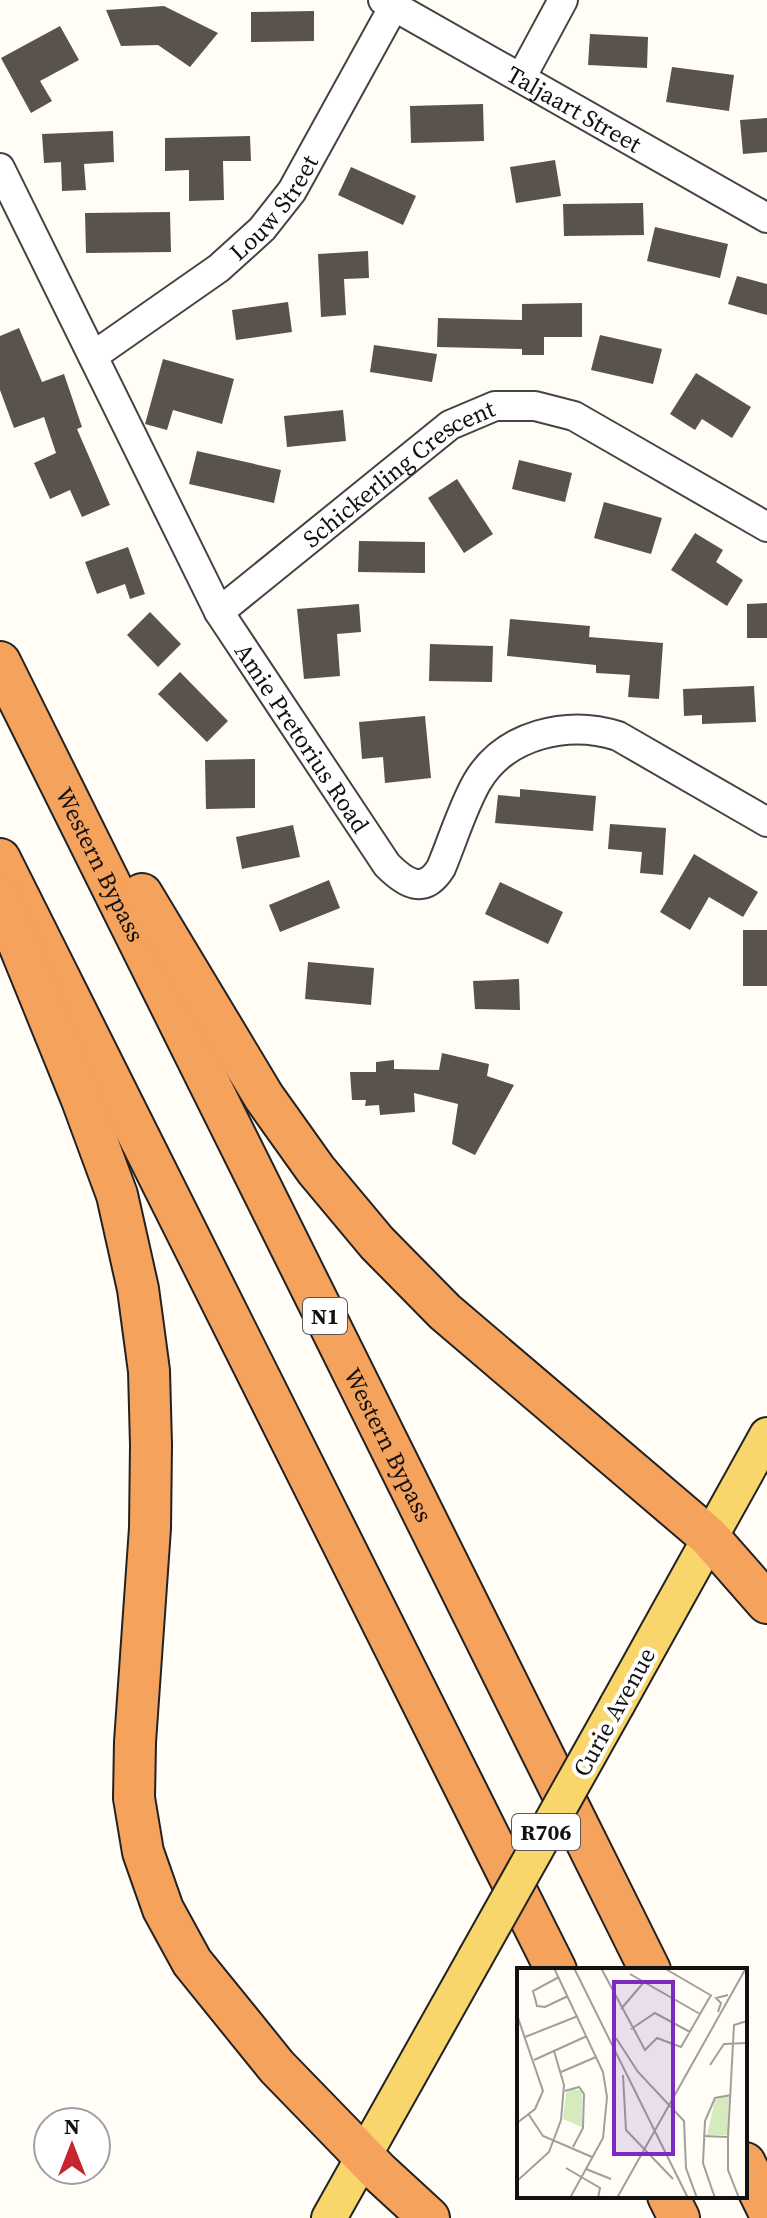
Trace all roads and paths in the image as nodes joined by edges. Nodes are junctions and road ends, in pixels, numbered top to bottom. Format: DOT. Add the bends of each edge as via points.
graph roads {
  1 [pos="563,0"];
  2 [pos="388,3"];
  3 [pos="521,78"];
  4 [pos="0,168"];
  5 [pos="767,218"];
  6 [pos="93,356"];
  7 [pos="767,527"];
  8 [pos="219,612"];
  9 [pos="0,662"];
  10 [pos="30,723"];
  11 [pos="767,822"];
  12 [pos="0,859"];
  13 [pos="0,898"];
  14 [pos="767,1435"];
  15 [pos="767,1482"];
  16 [pos="718,1547"];
  17 [pos="767,1603"];
  18 [pos="555,1968"];
  19 [pos="649,1968"];
  20 [pos="372,2163"];
  21 [pos="747,2167"];
  22 [pos="669,2198"];
  23 [pos="767,2208"];
  24 [pos="329,2218"];
  25 [pos="353,2218"];
  26 [pos="429,2218"];
  27 [pos="679,2218"];
  1 -- 3 [label="street"];
  2 -- 3 [label="street, Taljaart Street"];
  2 -- 6 [label="street, Louw Street" via="292,191 262,229 219,268"];
  3 -- 5 [label="street, Taljaart Street"];
  4 -- 6 [label="street, Amie Pretorius Road"];
  6 -- 8 [label="street, Amie Pretorius Road"];
  7 -- 8 [label="street, Schickerling Crescent" via="574,416 535,406 495,406 450,425"];
  8 -- 11 [label="street, Amie Pretorius Road" via="387,865 408,883 433,880 477,781 492,765 524,740 561,729 618,736"];
  9 -- 10 [label="highway, Western Bypass / N1"];
  10 -- 16 [label="highway" via="105,833 264,1097 326,1182 445,1312"];
  10 -- 19 [label="highway, Western Bypass / N1"];
  12 -- 18 [label="highway"];
  13 -- 20 [label="highway" via="117,1195 138,1289 149,1371 151,1445 134,1770 143,1852 163,1909 192,1962 277,2067"];
  14 -- 16 [label="main road, Curie Avenue / R706"];
  15 -- 16 [label="main road, Curie Avenue / R706"];
  16 -- 17 [label="highway"];
  16 -- 20 [label="main road, Curie Avenue / R706"];
  20 -- 24 [label="main road, R706"];
  20 -- 25 [label="main road, R706"];
  20 -- 26 [label="highway"];
  21 -- 23 [label="highway"];
  22 -- 27 [label="highway"];
}
